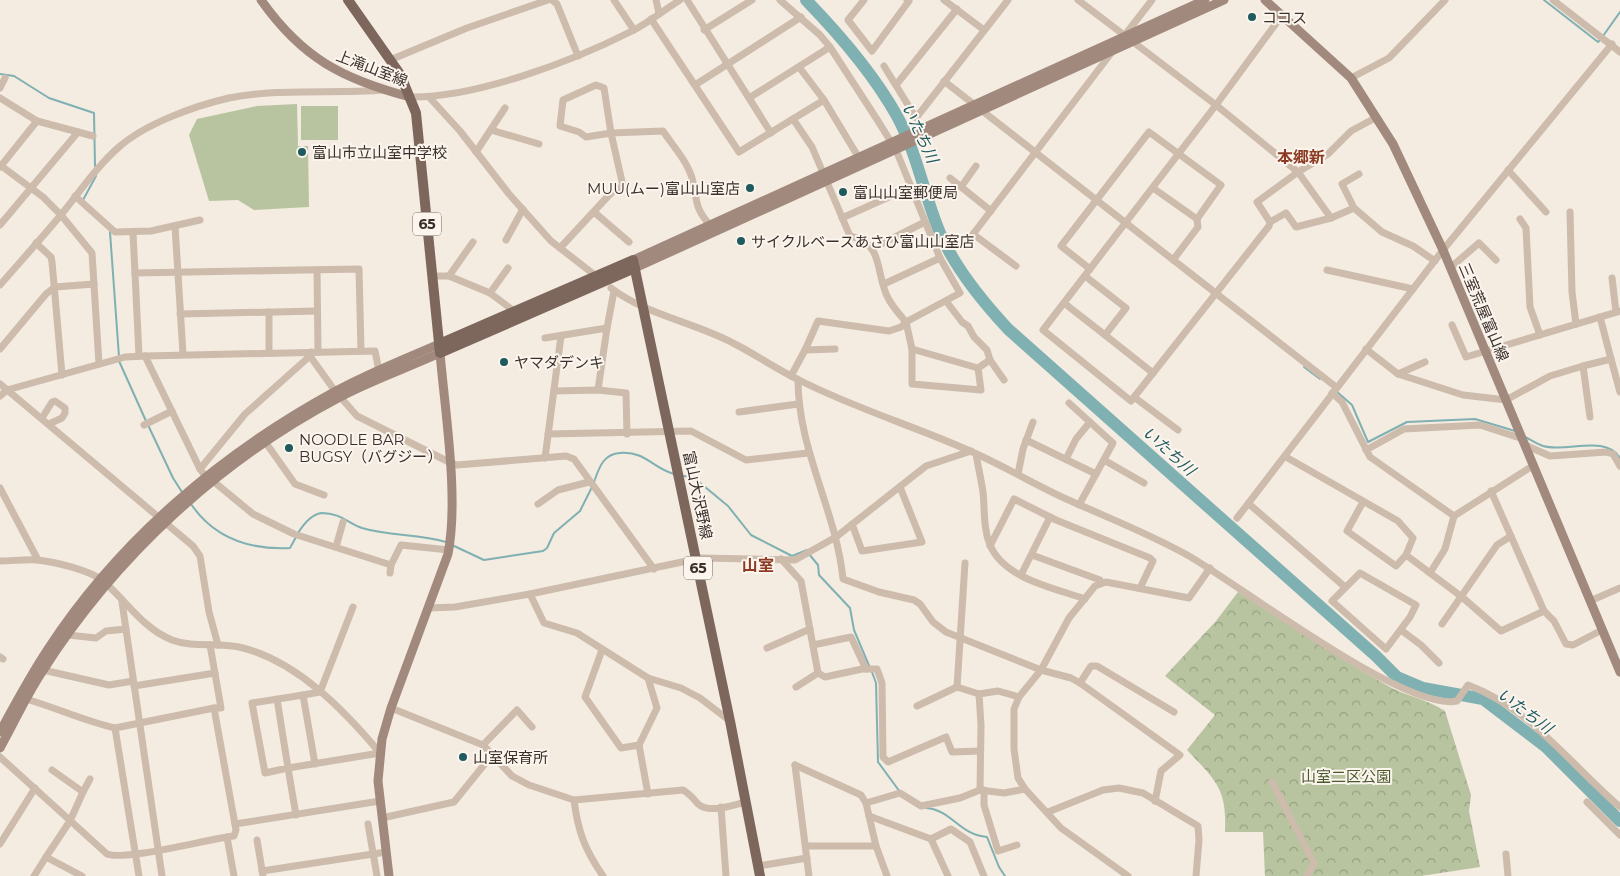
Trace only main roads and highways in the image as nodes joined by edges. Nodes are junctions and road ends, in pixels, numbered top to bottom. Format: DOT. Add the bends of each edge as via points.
graph roads {
  1 [pos="348,0"];
  2 [pos="634,264"];
  3 [pos="440,348"];
  4 [pos="759,871"];
  1 -- 3 [label="main road, 65" via="400,74 416,113"];
  2 -- 3 [label="main road"];
  2 -- 3 [label="main road" via="596,276"];
  2 -- 4 [label="main road, 富山大沢野線 / 65"];
}
